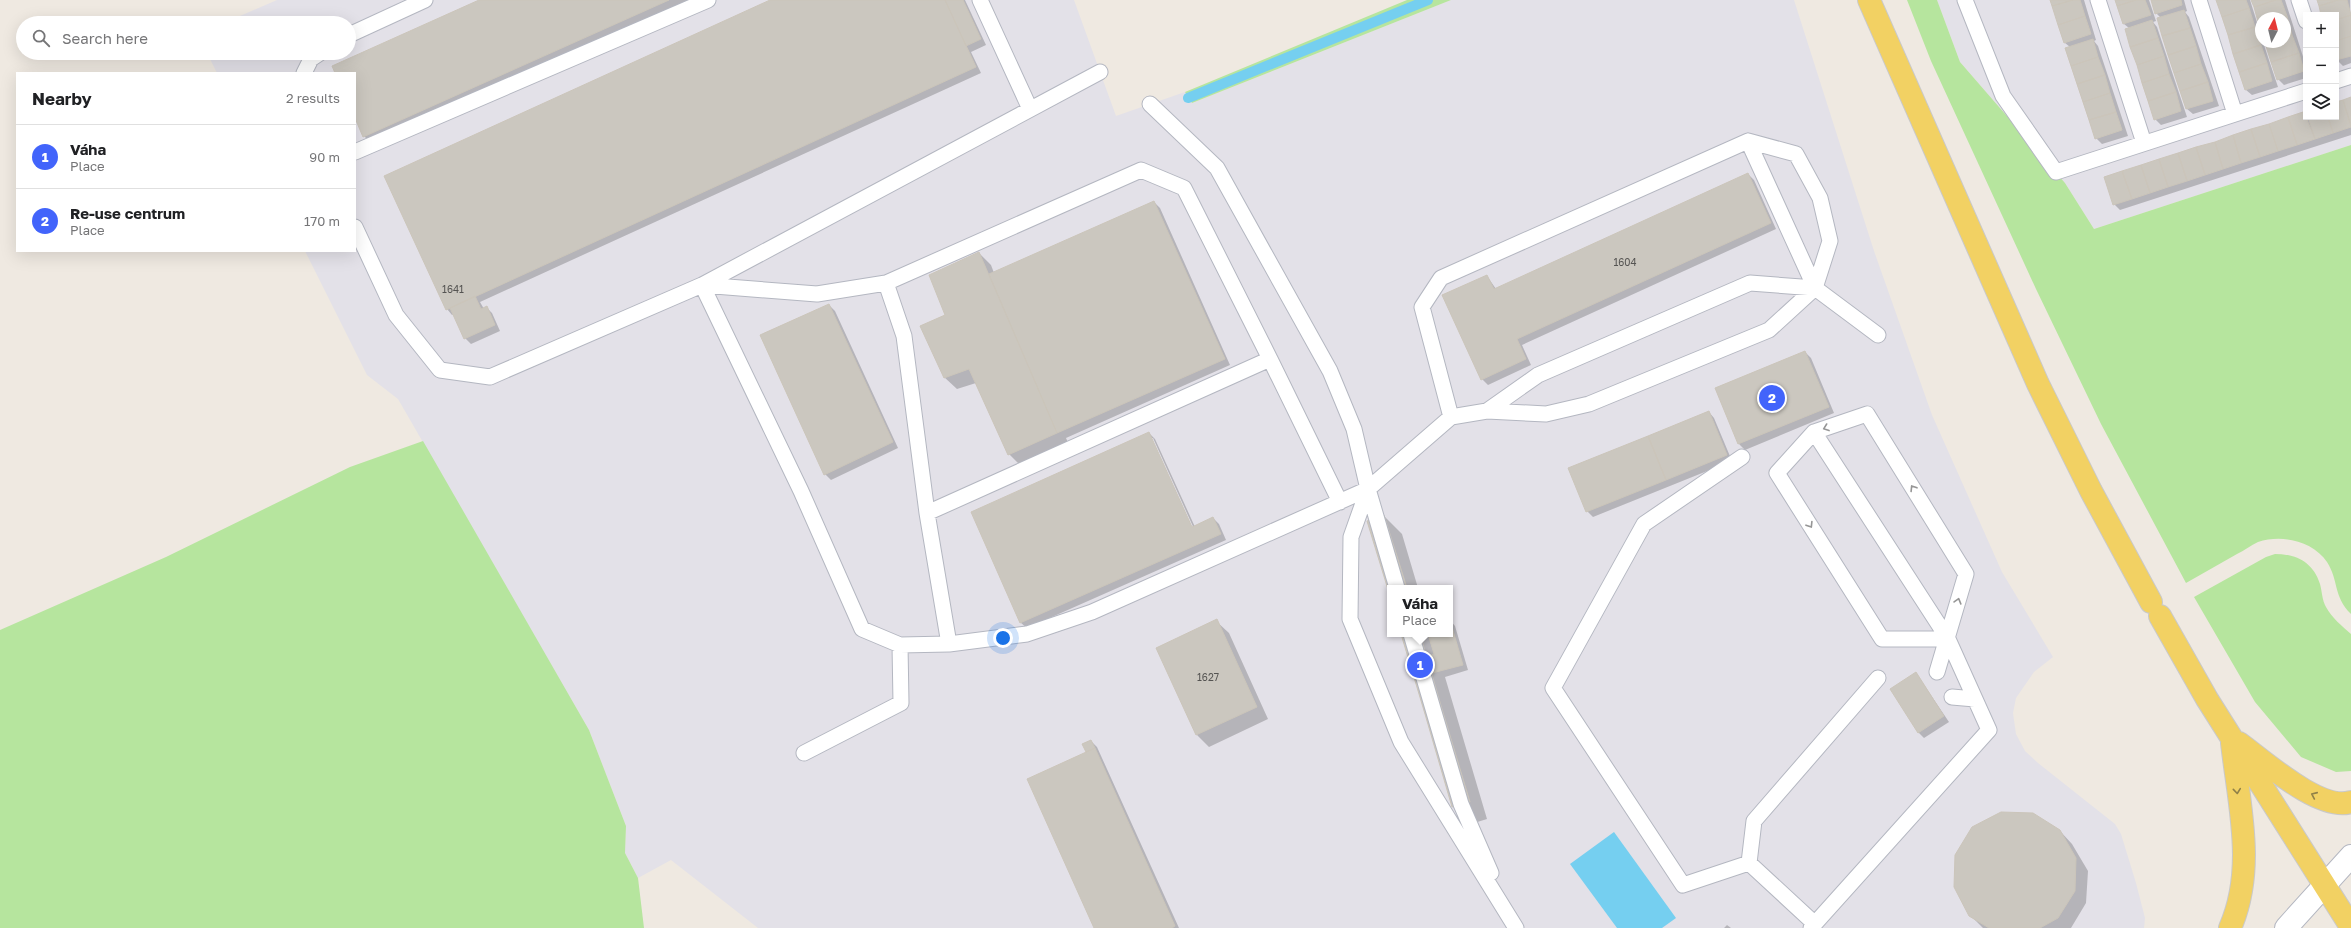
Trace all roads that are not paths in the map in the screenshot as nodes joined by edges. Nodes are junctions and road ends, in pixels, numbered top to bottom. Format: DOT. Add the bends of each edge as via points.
graph roads {
  1 [pos="425,0"];
  2 [pos="708,0"];
  3 [pos="980,0"];
  4 [pos="1868,0"];
  5 [pos="1965,0"];
  6 [pos="2098,0"];
  7 [pos="2199,0"];
  8 [pos="2299,0"];
  9 [pos="2303,12"];
  10 [pos="356,32"];
  11 [pos="310,60"];
  12 [pos="304,72"];
  13 [pos="1100,72"];
  14 [pos="2351,76"];
  15 [pos="2339,80"];
  16 [pos="2303,92"];
  17 [pos="1150,104"];
  18 [pos="1030,109"];
  19 [pos="2235,114"];
  20 [pos="1748,140"];
  21 [pos="2144,143"];
  22 [pos="356,152"];
  23 [pos="356,229"];
  24 [pos="886,283"];
  25 [pos="702,286"];
  26 [pos="1815,288"];
  27 [pos="1878,335"];
  28 [pos="1270,359"];
  29 [pos="1487,411"];
  30 [pos="1451,417"];
  31 [pos="1814,432"];
  32 [pos="1742,457"];
  33 [pos="1368,489"];
  34 [pos="1340,502"];
  35 [pos="927,512"];
  36 [pos="1396,585"];
  37 [pos="1411,637"];
  38 [pos="1948,639"];
  39 [pos="949,644"];
  40 [pos="900,645"];
  41 [pos="1937,672"];
  42 [pos="1878,678"];
  43 [pos="1952,697"];
  44 [pos="1975,699"];
  45 [pos="2232,738"];
  46 [pos="804,753"];
  47 [pos="2351,802"];
  48 [pos="2351,856"];
  49 [pos="1749,863"];
  50 [pos="2324,886"];
  51 [pos="1511,926"];
  52 [pos="1813,926"];
  53 [pos="2351,927"];
  54 [pos="2230,928"];
  55 [pos="2286,928"];
  1 -- 10 [label="lane"];
  2 -- 22 [label="lane"];
  3 -- 18 [label="lane"];
  4 -- 45 [label="main road" via="2038,384 2091,491 2156,609"];
  5 -- 21 [label="lane" via="2003,96 2056,172"];
  6 -- 21 [label="lane"];
  7 -- 19 [label="lane"];
  8 -- 9 [label="lane"];
  11 -- 12 [label="lane"];
  13 -- 18 [label="lane"];
  14 -- 15 [label="lane"];
  16 -- 19 [label="lane"];
  17 -- 33 [label="lane" via="1217,168 1330,371 1354,429"];
  18 -- 25 [label="lane"];
  19 -- 21 [label="lane"];
  20 -- 26 [label="lane"];
  20 -- 26 [label="lane" via="1796,154 1820,198 1830,241"];
  20 -- 30 [label="lane" via="1441,278 1422,307"];
  23 -- 25 [label="lane" via="396,316 440,370 490,377"];
  24 -- 25 [label="lane" via="817,294"];
  24 -- 28 [label="lane" via="1141,170 1184,188"];
  24 -- 35 [label="lane" via="904,336"];
  25 -- 40 [label="lane" via="801,491 862,629"];
  26 -- 27 [label="lane"];
  26 -- 29 [label="lane" via="1750,283 1538,375"];
  26 -- 29 [label="lane" via="1769,330 1588,404 1546,414"];
  28 -- 34 [label="lane"];
  28 -- 35 [label="lane"];
  29 -- 30 [label="lane"];
  30 -- 33 [label="lane"];
  31 -- 38 [label="lane"];
  38 -- 31 [label="lane, one-way" via="1966,574 1867,414"];
  31 -- 38 [label="lane, one-way" via="1777,473 1882,639"];
  32 -- 49 [label="lane" via="1644,524 1553,688 1683,885"];
  33 -- 34 [label="lane"];
  33 -- 36 [label="lane"];
  33 -- 51 [label="lane" via="1351,537 1350,619 1401,742"];
  34 -- 39 [label="lane" via="1092,612 1027,634"];
  35 -- 39 [label="lane"];
  37 -- 51 [label="lane" via="1461,804"];
  38 -- 41 [label="lane"];
  38 -- 44 [label="lane"];
  39 -- 40 [label="lane"];
  40 -- 46 [label="lane" via="901,703"];
  42 -- 49 [label="lane" via="1754,821"];
  43 -- 44 [label="lane"];
  44 -- 52 [label="lane" via="1989,730"];
  47 -- 45 [label="main road, one-way" via="2337,804 2308,792"];
  45 -- 50 [label="main road"];
  45 -- 54 [label="main road, one-way" via="2245,859 2242,892"];
  48 -- 50 [label="street"];
  49 -- 52 [label="lane"];
  50 -- 53 [label="main road"];
  50 -- 55 [label="street"];
}
